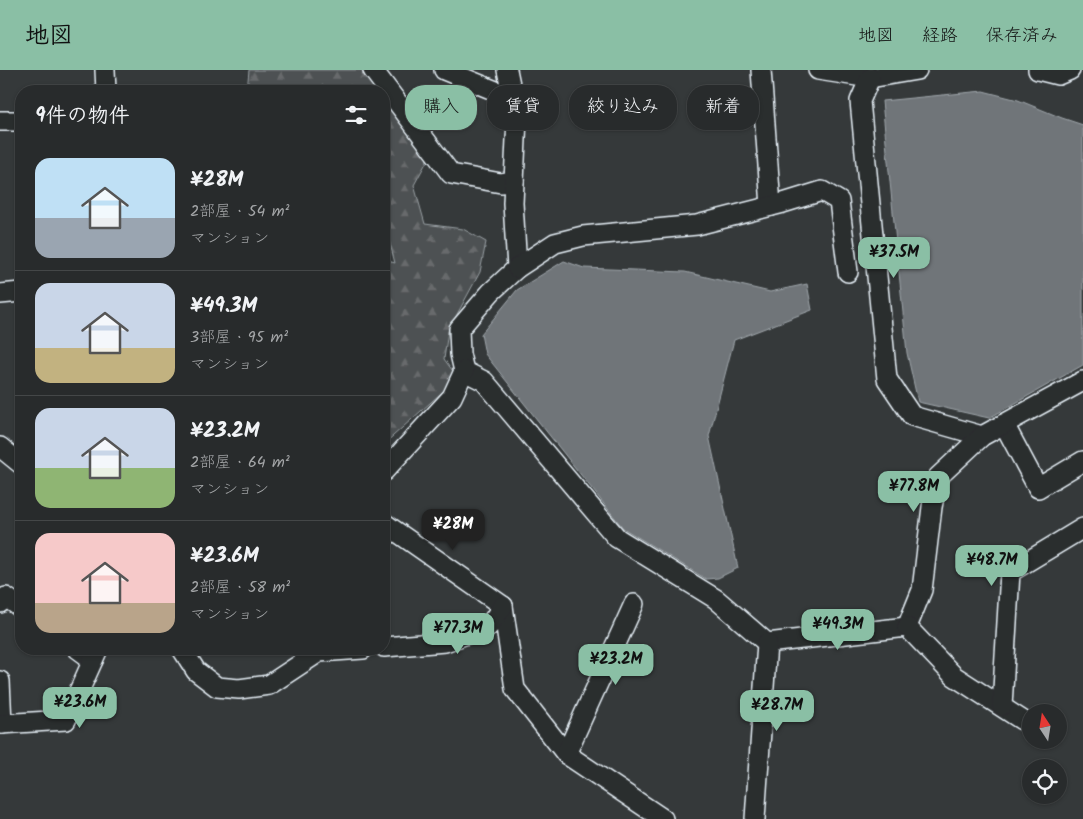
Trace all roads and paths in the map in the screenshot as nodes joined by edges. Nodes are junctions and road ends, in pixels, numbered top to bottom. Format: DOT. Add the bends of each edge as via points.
graph roads {
  1 [pos="105,70"];
  2 [pos="373,70"];
  3 [pos="444,70"];
  4 [pos="508,70"];
  5 [pos="761,70"];
  6 [pos="818,70"];
  7 [pos="918,70"];
  8 [pos="1038,70"];
  9 [pos="1070,70"];
  10 [pos="870,78"];
  11 [pos="106,85"];
  12 [pos="384,85"];
  13 [pos="511,85"];
  14 [pos="487,87"];
  15 [pos="390,93"];
  16 [pos="0,120"];
  17 [pos="15,121"];
  18 [pos="516,130"];
  19 [pos="514,181"];
  20 [pos="770,206"];
  21 [pos="517,268"];
  22 [pos="848,272"];
  23 [pos="15,293"];
  24 [pos="0,294"];
  25 [pos="464,371"];
  26 [pos="1081,386"];
  27 [pos="1004,424"];
  28 [pos="982,436"];
  29 [pos="0,447"];
  30 [pos="15,459"];
  31 [pos="1083,462"];
  32 [pos="390,464"];
  33 [pos="390,528"];
  34 [pos="1083,528"];
  35 [pos="0,603"];
  36 [pos="15,604"];
  37 [pos="634,604"];
  38 [pos="503,606"];
  39 [pos="907,627"];
  40 [pos="766,643"];
  41 [pos="390,647"];
  42 [pos="96,655"];
  43 [pos="186,655"];
  44 [pos="314,655"];
  45 [pos="0,681"];
  46 [pos="1002,706"];
  47 [pos="1022,720"];
  48 [pos="1,724"];
  49 [pos="566,754"];
  50 [pos="663,819"];
  51 [pos="755,819"];
  1 -- 11 [label="street"];
  2 -- 12 [label="street"];
  3 -- 14 [label="street"];
  4 -- 13 [label="street"];
  5 -- 20 [label="street"];
  6 -- 10 [label="street"];
  7 -- 10 [label="street"];
  8 -- 9 [label="street" via="1058,75"];
  10 -- 28 [label="street" via="860,101 886,379 912,416"];
  15 -- 19 [label="street" via="451,174 501,184"];
  16 -- 17 [label="street"];
  18 -- 19 [label="street"];
  19 -- 21 [label="street"];
  20 -- 21 [label="street" via="697,226 583,236 555,243"];
  20 -- 22 [label="street" via="822,191 839,201"];
  21 -- 25 [label="street" via="459,329"];
  23 -- 24 [label="street"];
  25 -- 32 [label="street" via="452,397"];
  25 -- 40 [label="street" via="484,381 617,538 716,599"];
  26 -- 27 [label="street"];
  27 -- 28 [label="street"];
  27 -- 31 [label="street" via="1038,488"];
  28 -- 39 [label="street" via="938,477 922,590"];
  29 -- 30 [label="street"];
  33 -- 38 [label="street"];
  34 -- 46 [label="street" via="1010,572"];
  35 -- 36 [label="street" via="6,597"];
  37 -- 49 [label="street"];
  38 -- 41 [label="street" via="489,626 446,642"];
  38 -- 49 [label="street" via="515,689"];
  39 -- 40 [label="street"];
  39 -- 46 [label="street" via="954,676"];
  40 -- 51 [label="street"];
  42 -- 48 [label="street" via="66,720"];
  43 -- 44 [label="street" via="196,671 217,687 239,689 269,685"];
  45 -- 48 [label="street"];
  46 -- 47 [label="street"];
  49 -- 50 [label="street"];
}
